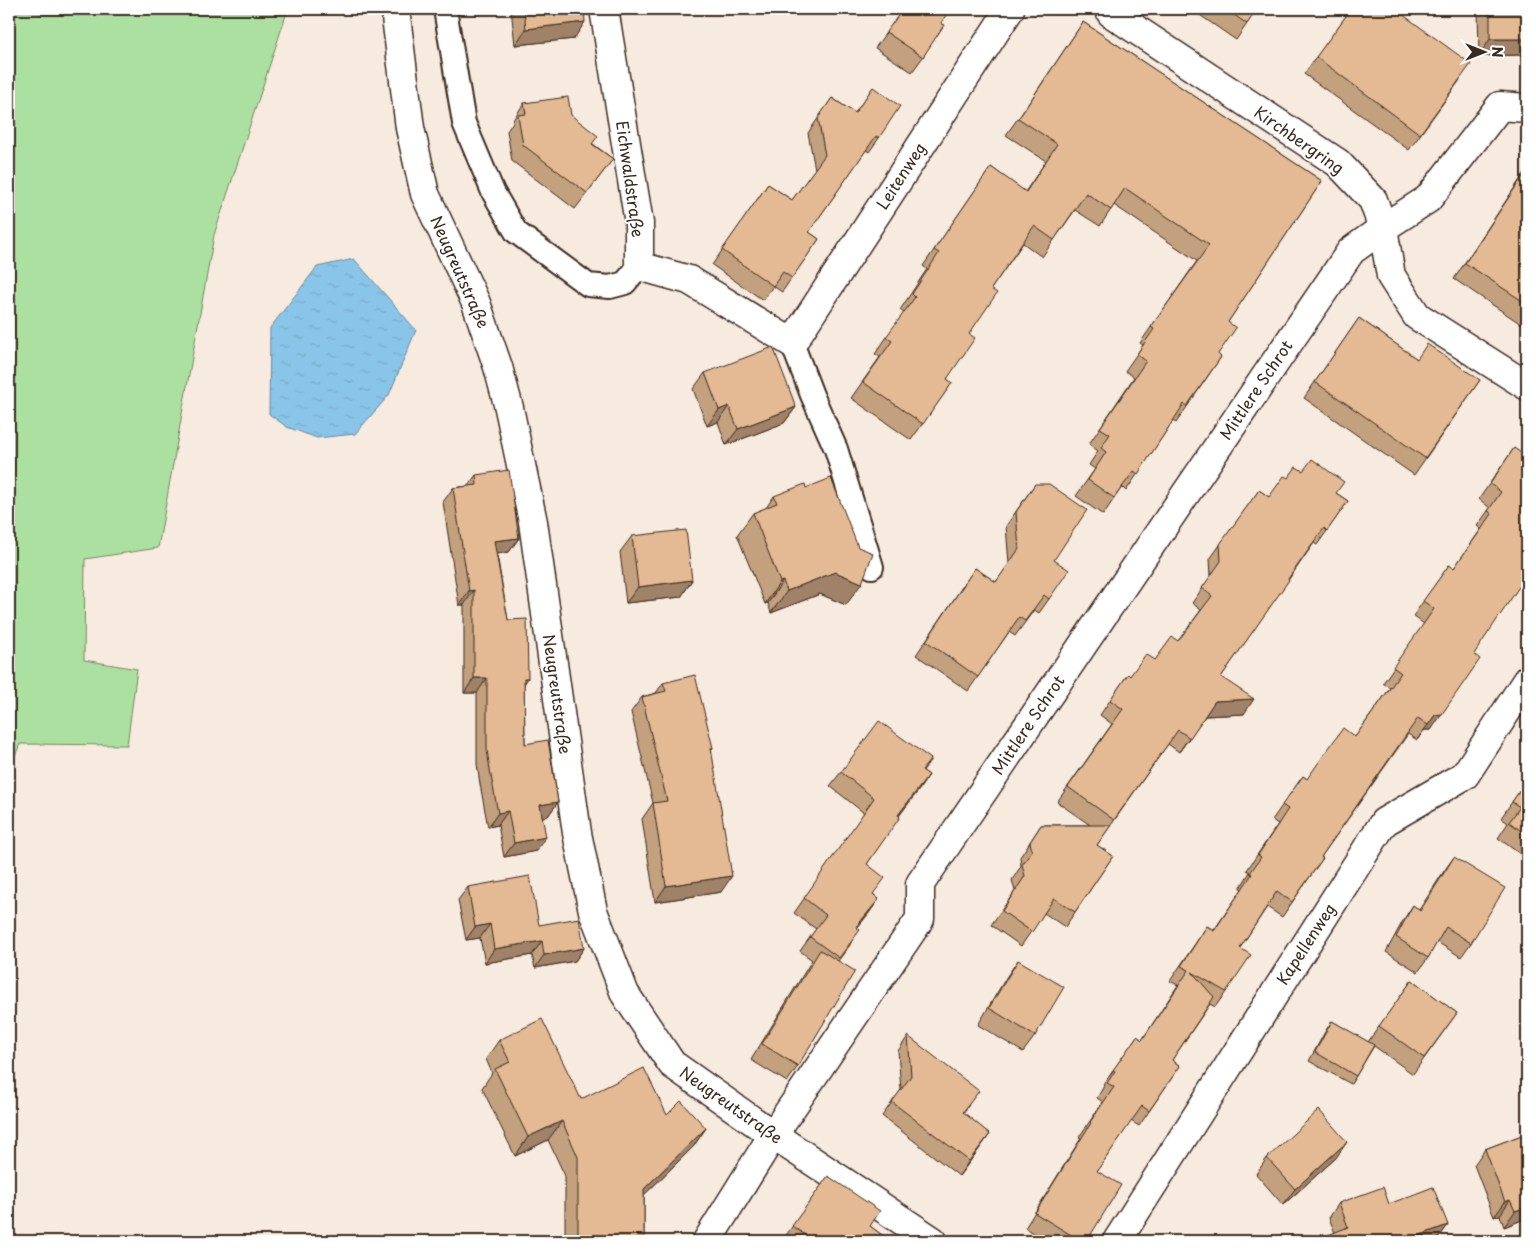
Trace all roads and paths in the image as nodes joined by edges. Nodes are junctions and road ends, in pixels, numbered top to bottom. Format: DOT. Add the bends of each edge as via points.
graph roads {
  1 [pos="395,9"];
  2 [pos="445,9"];
  3 [pos="604,9"];
  4 [pos="1010,9"];
  5 [pos="1109,9"];
  6 [pos="1527,108"];
  7 [pos="1383,228"];
  8 [pos="639,266"];
  9 [pos="792,343"];
  10 [pos="1527,386"];
  11 [pos="872,567"];
  12 [pos="1527,680"];
  13 [pos="772,1135"];
  14 [pos="707,1241"];
  15 [pos="933,1241"];
  16 [pos="1117,1241"];
  1 -- 13 [label="street, Neugreutstraße" via="410,128 425,194 476,303 509,408 533,522 576,834 593,911 625,994 672,1064"];
  2 -- 8 [label="lane" via="464,122 493,192 516,232 588,285 610,287 625,283"];
  3 -- 8 [label="street, Eichwaldstraße" via="639,223"];
  4 -- 9 [label="street, Leitenweg"];
  5 -- 7 [label="street, Kirchbergring" via="1338,164 1373,200"];
  6 -- 7 [label="street, Mittlere Schrot" via="1500,106 1428,199"];
  7 -- 10 [label="street, Kirchbergring" via="1391,276 1417,316"];
  7 -- 13 [label="street, Mittlere Schrot" via="1350,251 920,884 920,919"];
  8 -- 9 [label="street" via="689,280"];
  9 -- 11 [label="lane" via="836,449"];
  12 -- 16 [label="street, Kapellenweg" via="1465,775 1384,822"];
  13 -- 14 [label="street, Mittlere Schrot"];
  13 -- 15 [label="street, Neugreutstraße"];
}
